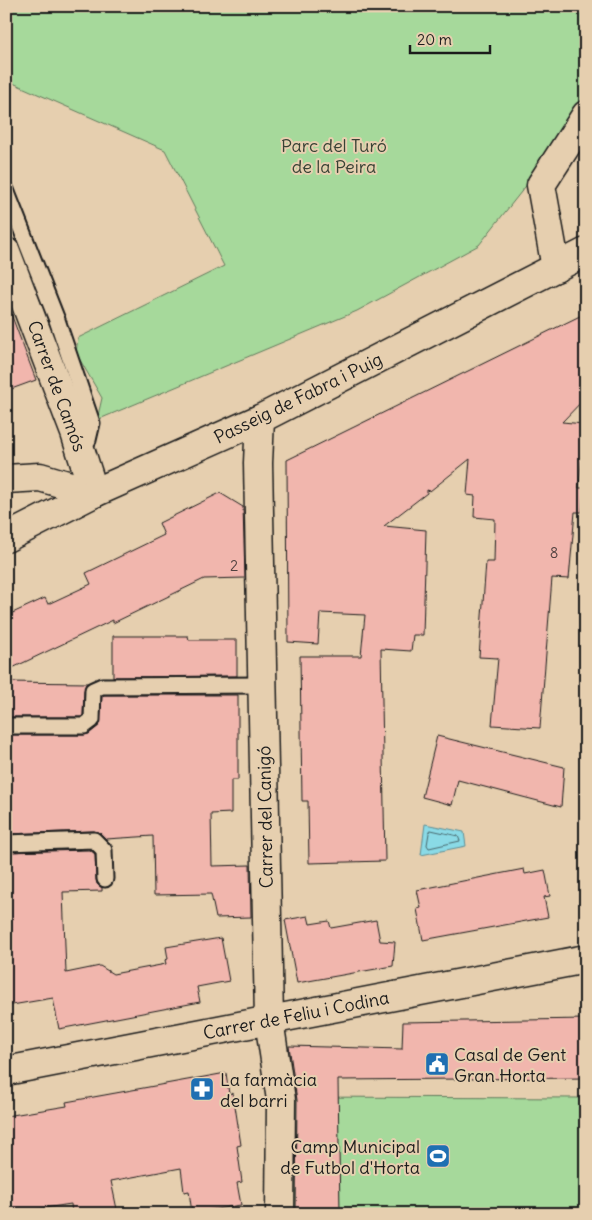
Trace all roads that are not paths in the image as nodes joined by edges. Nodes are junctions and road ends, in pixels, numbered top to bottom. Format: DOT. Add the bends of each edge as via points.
graph roads {
  1 [pos="586,115"];
  2 [pos="6,190"];
  3 [pos="6,252"];
  4 [pos="586,252"];
  5 [pos="556,268"];
  6 [pos="260,419"];
  7 [pos="81,450"];
  8 [pos="6,479"];
  9 [pos="94,494"];
  10 [pos="6,538"];
  11 [pos="263,685"];
  12 [pos="6,726"];
  13 [pos="6,843"];
  14 [pos="105,879"];
  15 [pos="586,959"];
  16 [pos="269,1020"];
  17 [pos="6,1071"];
  18 [pos="280,1214"];
  1 -- 5 [label="street" via="541,185"];
  2 -- 7 [label="lane" via="57,320 92,423 88,440"];
  3 -- 7 [label="street, Carrer de Camós"];
  4 -- 5 [label="street, Passeig de Fabra i Puig"];
  5 -- 6 [label="street, Passeig de Fabra i Puig"];
  6 -- 9 [label="street, Passeig de Fabra i Puig"];
  6 -- 11 [label="street, Carrer del Canigó"];
  7 -- 9 [label="street, Carrer de Camós"];
  8 -- 9 [label="street" via="40,477"];
  9 -- 10 [label="street, Passeig de Fabra i Puig"];
  11 -- 12 [label="lane" via="102,686 93,690 92,720 84,726"];
  11 -- 16 [label="street, Carrer del Canigó"];
  13 -- 14 [label="lane" via="94,840 104,850"];
  15 -- 16 [label="street, Carrer de Feliu i Codina"];
  16 -- 17 [label="street, Carrer de Feliu i Codina"];
  16 -- 18 [label="street, Carrer del Canigó" via="281,1100"];
}
